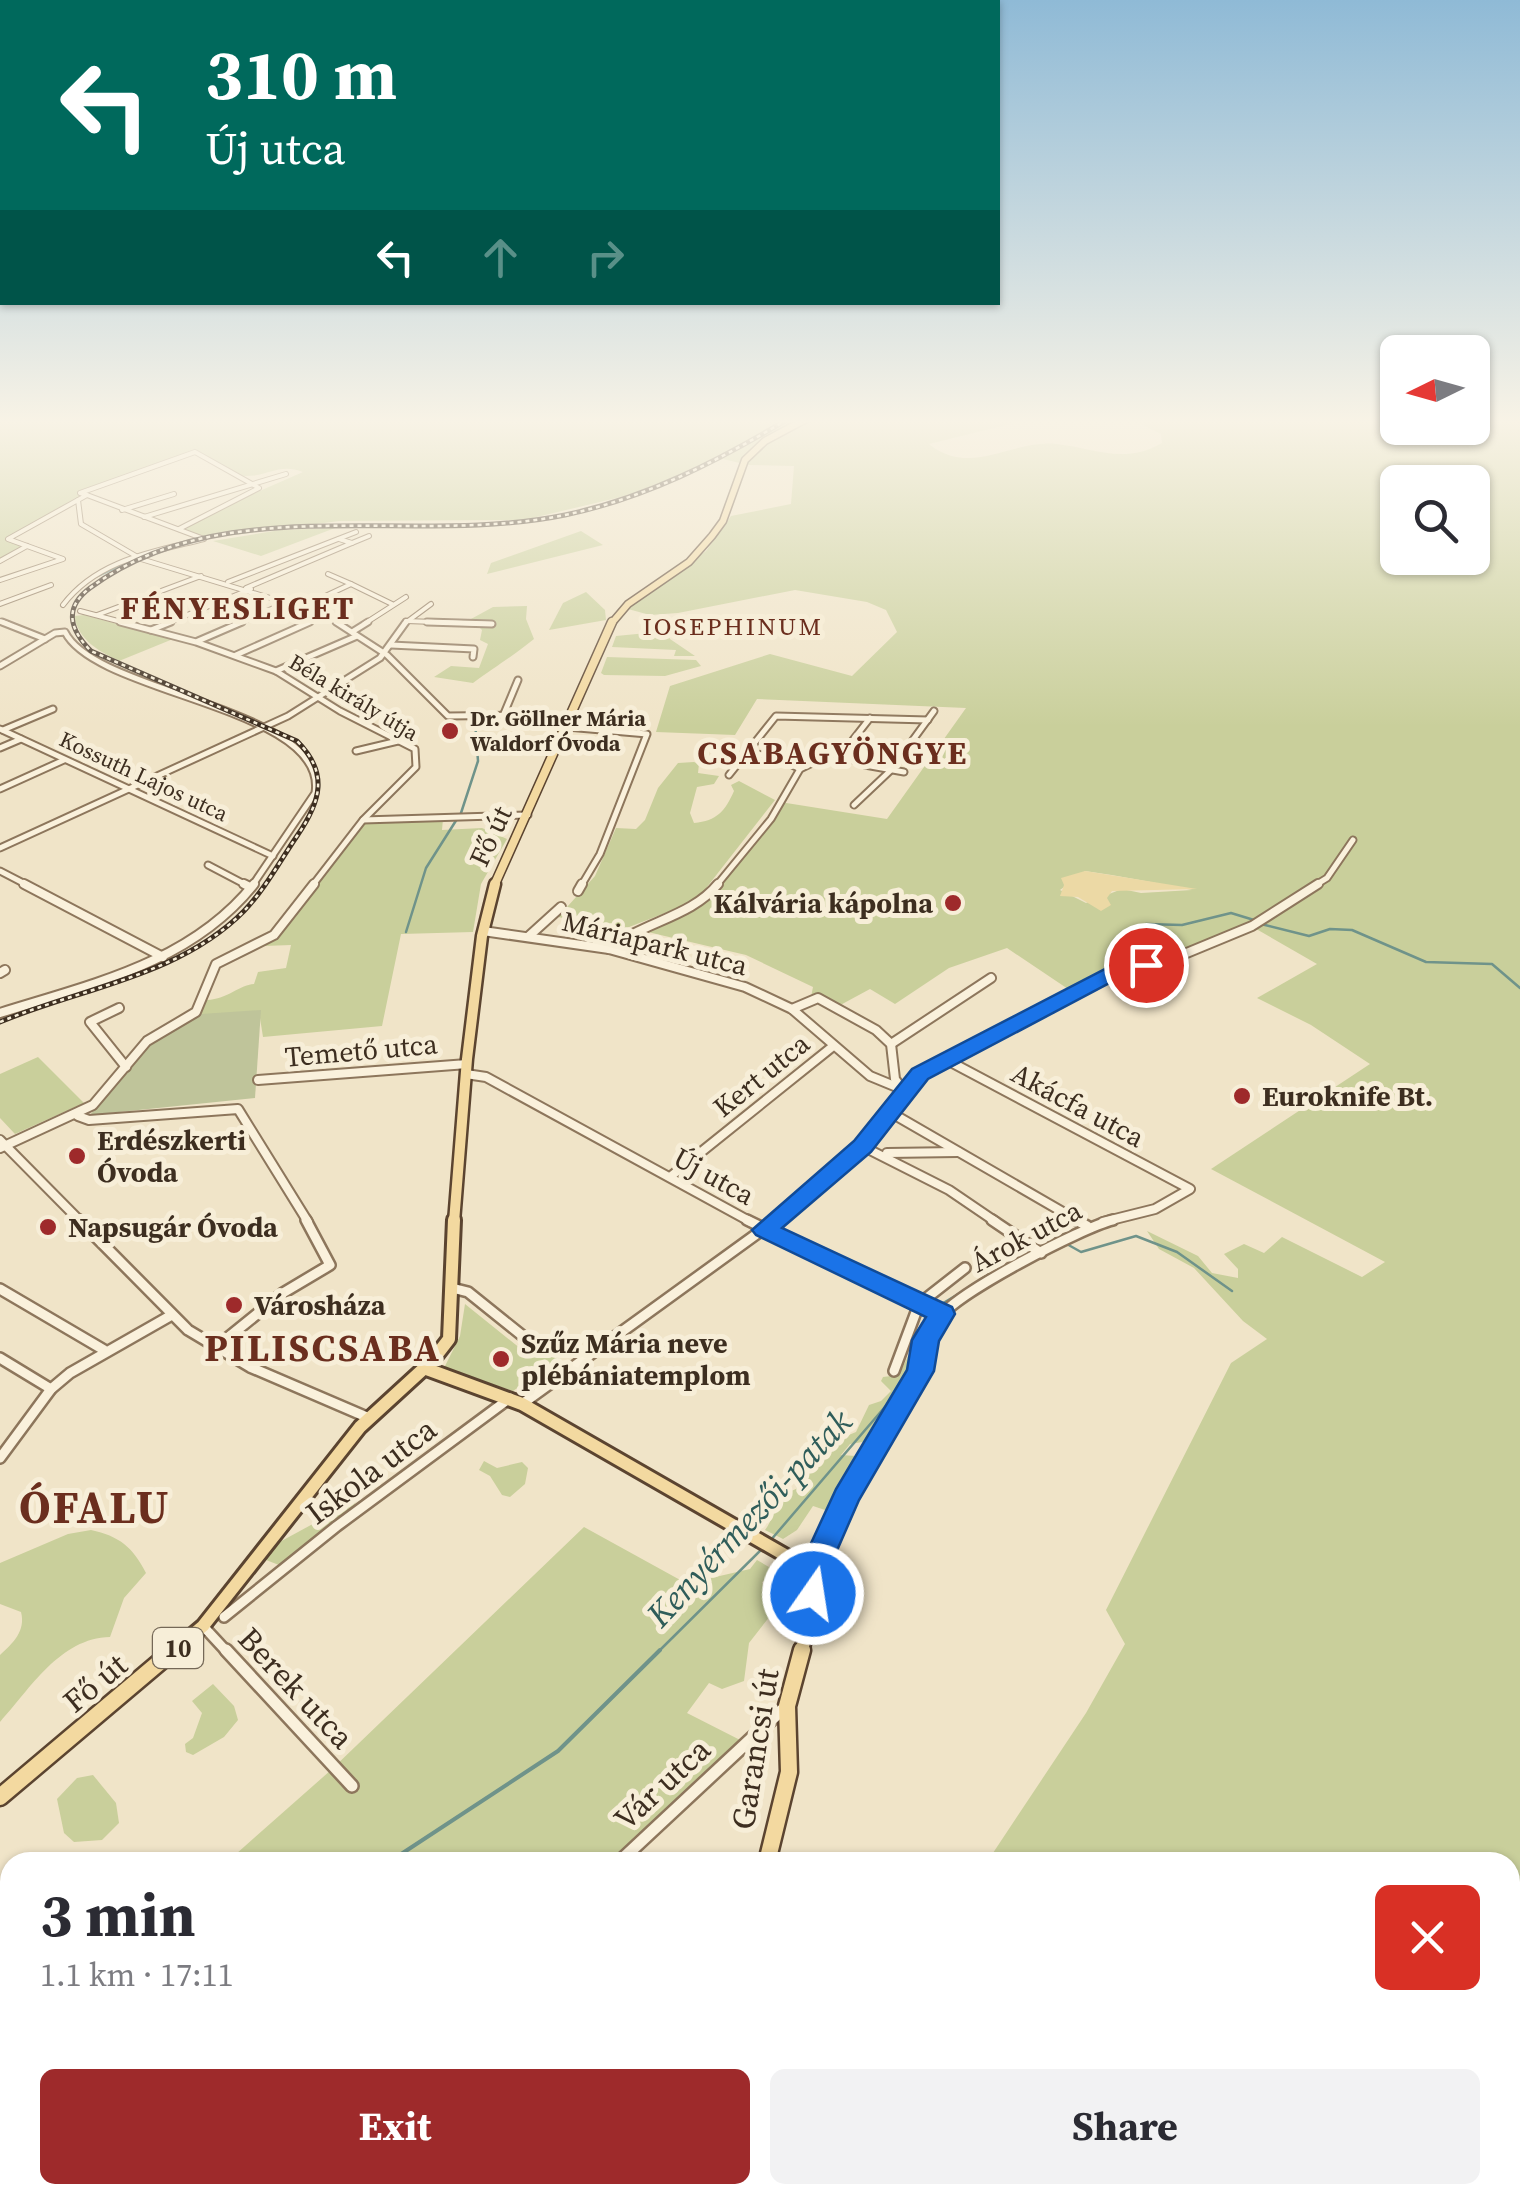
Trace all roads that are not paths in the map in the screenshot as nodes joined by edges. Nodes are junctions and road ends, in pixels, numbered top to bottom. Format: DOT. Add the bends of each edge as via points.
graph roads {
  1 [pos="39,522"];
  2 [pos="84,522"];
  3 [pos="155,522"];
  4 [pos="195,522"];
  5 [pos="722,522"];
  6 [pos="179,530"];
  7 [pos="356,532"];
  8 [pos="369,536"];
  9 [pos="339,539"];
  10 [pos="352,543"];
  11 [pos="27,546"];
  12 [pos="136,556"];
  13 [pos="0,562"];
  14 [pos="328,574"];
  15 [pos="204,575"];
  16 [pos="0,580"];
  17 [pos="228,582"];
  18 [pos="351,584"];
  19 [pos="52,585"];
  20 [pos="249,588"];
  21 [pos="406,597"];
  22 [pos="290,601"];
  23 [pos="0,604"];
  24 [pos="392,604"];
  25 [pos="431,604"];
  26 [pos="63,605"];
  27 [pos="304,606"];
  28 [pos="80,611"];
  29 [pos="97,615"];
  30 [pos="325,615"];
  31 [pos="406,620"];
  32 [pos="0,621"];
  33 [pos="492,624"];
  34 [pos="151,630"];
  35 [pos="354,634"];
  36 [pos="45,639"];
  37 [pos="196,642"];
  38 [pos="391,645"];
  39 [pos="236,655"];
  40 [pos="381,656"];
  41 [pos="473,657"];
  42 [pos="0,666"];
  43 [pos="276,671"];
  44 [pos="518,680"];
  45 [pos="318,697"];
  46 [pos="54,708"];
  47 [pos="934,711"];
  48 [pos="503,716"];
  49 [pos="870,718"];
  50 [pos="928,720"];
  51 [pos="568,725"];
  52 [pos="260,728"];
  53 [pos="2,730"];
  54 [pos="21,738"];
  55 [pos="398,741"];
  56 [pos="0,748"];
  57 [pos="356,751"];
  58 [pos="746,752"];
  59 [pos="837,753"];
  60 [pos="65,759"];
  61 [pos="800,768"];
  62 [pos="891,770"];
  63 [pos="904,772"];
  64 [pos="729,775"];
  65 [pos="128,788"];
  66 [pos="0,789"];
  67 [pos="854,805"];
  68 [pos="528,815"];
  69 [pos="362,820"];
  70 [pos="1353,840"];
  71 [pos="0,848"];
  72 [pos="273,856"];
  73 [pos="208,866"];
  74 [pos="0,872"];
  75 [pos="250,888"];
  76 [pos="578,891"];
  77 [pos="561,907"];
  78 [pos="483,931"];
  79 [pos="530,936"];
  80 [pos="609,949"];
  81 [pos="163,957"];
  82 [pos="992,978"];
  83 [pos="119,1008"];
  84 [pos="792,1009"];
  85 [pos="0,1013"];
  86 [pos="891,1044"];
  87 [pos="832,1047"];
  88 [pos="945,1059"];
  89 [pos="126,1067"];
  90 [pos="467,1069"];
  91 [pos="258,1080"];
  92 [pos="904,1090"];
  93 [pos="888,1111"];
  94 [pos="78,1116"];
  95 [pos="2,1145"];
  96 [pos="862,1146"];
  97 [pos="960,1152"];
  98 [pos="883,1153"];
  99 [pos="670,1176"];
  100 [pos="1190,1189"];
  101 [pos="1087,1226"];
  102 [pos="764,1230"];
  103 [pos="1038,1250"];
  104 [pos="965,1268"];
  105 [pos="452,1288"];
  106 [pos="0,1290"];
  107 [pos="923,1306"];
  108 [pos="942,1314"];
  109 [pos="170,1316"];
  110 [pos="534,1345"];
  111 [pos="215,1348"];
  112 [pos="104,1350"];
  113 [pos="0,1358"];
  114 [pos="424,1368"];
  115 [pos="894,1371"];
  116 [pos="51,1389"];
  117 [pos="516,1401"];
  118 [pos="369,1418"];
  119 [pos="0,1458"];
  120 [pos="245,1576"];
  121 [pos="810,1578"];
  122 [pos="263,1585"];
  123 [pos="224,1618"];
  124 [pos="203,1626"];
  125 [pos="787,1706"];
  126 [pos="352,1786"];
  127 [pos="0,1797"];
  128 [pos="630,1852"];
  129 [pos="769,1852"];
  1 -- 11 [label="street" via="8,539"];
  2 -- 12 [label="street" via="87,530"];
  3 -- 6 [label="street"];
  4 -- 6 [label="street"];
  5 -- 51 [label="main road, Fő út / 10" via="689,562 613,620"];
  6 -- 12 [label="street" via="204,540"];
  7 -- 9 [label="street"];
  8 -- 10 [label="street"];
  9 -- 10 [label="street"];
  9 -- 17 [label="street"];
  10 -- 20 [label="street"];
  11 -- 13 [label="street"];
  11 -- 16 [label="street" via="63,558"];
  12 -- 15 [label="street"];
  12 -- 26 [label="street" via="84,581"];
  14 -- 18 [label="street"];
  15 -- 17 [label="street"];
  15 -- 29 [label="street"];
  17 -- 20 [label="street"];
  18 -- 24 [label="street"];
  18 -- 27 [label="street"];
  19 -- 23 [label="street"];
  20 -- 22 [label="street"];
  20 -- 34 [label="street"];
  21 -- 24 [label="street"];
  22 -- 27 [label="street"];
  22 -- 37 [label="street"];
  24 -- 35 [label="street"];
  25 -- 31 [label="street"];
  27 -- 30 [label="street"];
  28 -- 29 [label="street, Béla király útja"];
  29 -- 34 [label="street, Béla király útja"];
  30 -- 35 [label="street"];
  30 -- 39 [label="street"];
  31 -- 33 [label="street"];
  31 -- 38 [label="street"];
  32 -- 36 [label="street"];
  34 -- 37 [label="street, Béla király útja"];
  35 -- 40 [label="street"];
  35 -- 43 [label="street"];
  36 -- 42 [label="street"];
  36 -- 52 [label="street" via="62,632 93,660"];
  37 -- 39 [label="street, Béla király útja"];
  38 -- 40 [label="street"];
  38 -- 41 [label="street" via="474,649"];
  39 -- 43 [label="street, Béla király útja"];
  40 -- 45 [label="street"];
  40 -- 48 [label="street" via="392,659 448,716"];
  43 -- 45 [label="street, Béla király útja"];
  44 -- 48 [label="street"];
  45 -- 52 [label="street"];
  45 -- 55 [label="street, Béla király útja"];
  46 -- 53 [label="street"];
  47 -- 50 [label="street"];
  48 -- 51 [label="street"];
  49 -- 50 [label="street"];
  49 -- 58 [label="street" via="776,716"];
  49 -- 59 [label="street"];
  50 -- 62 [label="street"];
  51 -- 68 [label="main road, Fő út / 10"];
  51 -- 76 [label="street" via="647,732 600,854"];
  52 -- 65 [label="street"];
  52 -- 72 [label="street" via="301,754 315,774 309,808"];
  53 -- 54 [label="street, Kossuth Lajos utca"];
  54 -- 56 [label="street"];
  54 -- 60 [label="street, Kossuth Lajos utca"];
  55 -- 57 [label="street"];
  55 -- 69 [label="street, Béla király útja" via="414,749 416,768"];
  58 -- 61 [label="street"];
  58 -- 64 [label="street"];
  59 -- 61 [label="street"];
  59 -- 62 [label="street"];
  60 -- 65 [label="street, Kossuth Lajos utca"];
  60 -- 66 [label="street"];
  61 -- 80 [label="street" via="770,818 702,903 635,929"];
  62 -- 63 [label="street"];
  62 -- 67 [label="street"];
  65 -- 71 [label="street"];
  65 -- 72 [label="street, Kossuth Lajos utca"];
  68 -- 69 [label="street"];
  68 -- 78 [label="main road, Fő út / 10" via="493,889"];
  69 -- 89 [label="street, Béla király útja" via="274,935 216,964 196,1012 147,1042"];
  70 -- 88 [label="street, Iskola utca" via="1326,878 1241,932 1114,972"];
  72 -- 75 [label="street"];
  73 -- 75 [label="street"];
  74 -- 81 [label="street"];
  75 -- 81 [label="street" via="216,923"];
  77 -- 79 [label="street"];
  78 -- 79 [label="street, Máriapark utca"];
  78 -- 90 [label="main road, Fő út / 10"];
  79 -- 80 [label="street, Máriapark utca"];
  80 -- 84 [label="street, Máriapark utca" via="745,987"];
  81 -- 85 [label="street"];
  82 -- 86 [label="street"];
  83 -- 89 [label="street" via="90,1022"];
  84 -- 86 [label="street" via="818,998"];
  84 -- 87 [label="street, Máriapark utca"];
  86 -- 92 [label="street" via="895,1080"];
  87 -- 92 [label="street, Máriapark utca" via="870,1076"];
  87 -- 99 [label="street, Kert utca"];
  88 -- 92 [label="street, Iskola utca"];
  88 -- 100 [label="street, Akácfa utca"];
  89 -- 94 [label="street, Béla király útja"];
  90 -- 91 [label="street, Temető utca"];
  90 -- 99 [label="street, Új utca"];
  90 -- 105 [label="main road, Fő út / 10"];
  92 -- 93 [label="street, Iskola utca"];
  93 -- 96 [label="street, Iskola utca"];
  93 -- 97 [label="street"];
  94 -- 95 [label="street, Béla király útja"];
  94 -- 111 [label="street" via="238,1108 300,1207 330,1265"];
  95 -- 109 [label="street"];
  96 -- 98 [label="street"];
  96 -- 102 [label="street, Iskola utca"];
  97 -- 98 [label="street"];
  97 -- 101 [label="street"];
  98 -- 103 [label="street"];
  99 -- 102 [label="street, Új utca"];
  100 -- 101 [label="street, Árok utca" via="1155,1209"];
  101 -- 103 [label="street, Árok utca" via="1064,1243"];
  102 -- 107 [label="street, Új utca"];
  102 -- 117 [label="street, Iskola utca"];
  103 -- 108 [label="street, Árok utca"];
  104 -- 107 [label="street"];
  105 -- 110 [label="street" via="468,1292"];
  105 -- 114 [label="main road, 10" via="453,1325"];
  106 -- 112 [label="street"];
  107 -- 108 [label="street, Új utca"];
  107 -- 115 [label="street"];
  108 -- 121 [label="street, Árok utca" via="926,1340 920,1371 846,1497"];
  109 -- 111 [label="street"];
  109 -- 112 [label="street"];
  111 -- 118 [label="street"];
  112 -- 116 [label="street"];
  113 -- 116 [label="street"];
  114 -- 117 [label="main road"];
  114 -- 118 [label="main road, 10"];
  116 -- 119 [label="street"];
  117 -- 121 [label="main road" via="798,1562"];
  117 -- 122 [label="street, Iskola utca"];
  118 -- 120 [label="main road, Fő út / 10"];
  120 -- 122 [label="street"];
  120 -- 124 [label="main road, Fő út / 10"];
  121 -- 125 [label="main road, Garancsi út" via="812,1614"];
  122 -- 123 [label="street, Iskola utca"];
  124 -- 126 [label="street, Berek utca"];
  124 -- 127 [label="main road, Fő út / 10"];
  125 -- 128 [label="street, Vár utca"];
  125 -- 129 [label="main road, Garancsi út" via="788,1772"];
}
